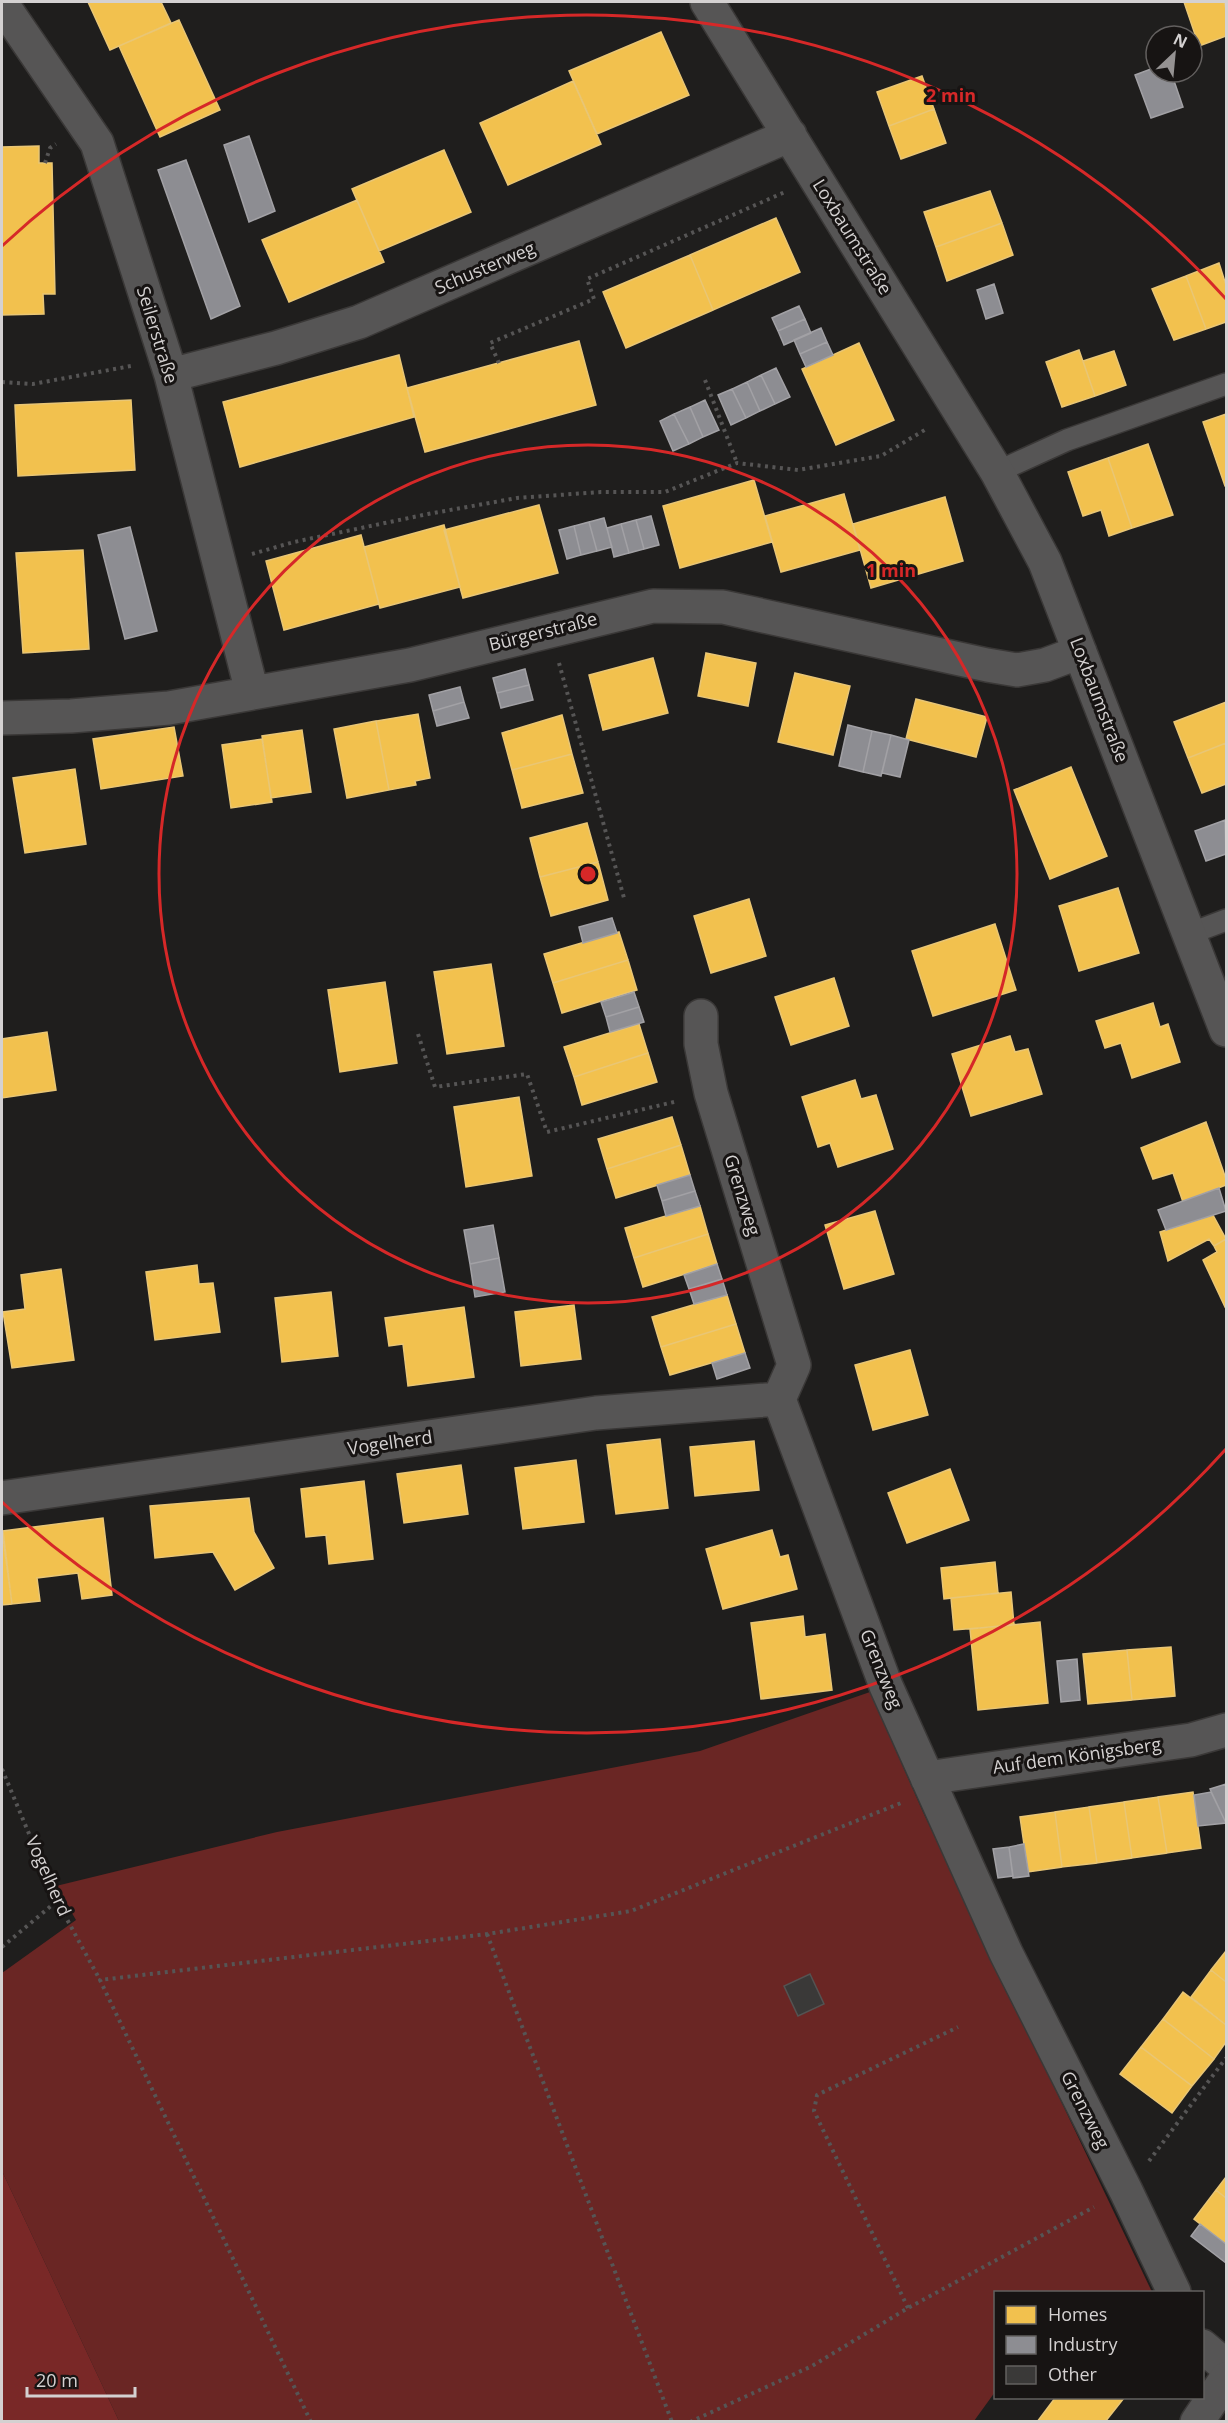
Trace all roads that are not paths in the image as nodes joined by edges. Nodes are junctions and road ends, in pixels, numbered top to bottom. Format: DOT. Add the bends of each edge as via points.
graph roads {
  1 [pos="707,2"];
  2 [pos="2,4"];
  3 [pos="790,135"];
  4 [pos="171,375"];
  5 [pos="1227,384"];
  6 [pos="997,472"];
  7 [pos="1080,652"];
  8 [pos="252,692"];
  9 [pos="2,718"];
  10 [pos="1227,920"];
  11 [pos="1189,934"];
  12 [pos="701,1016"];
  13 [pos="1227,1030"];
  14 [pos="779,1399"];
  15 [pos="2,1498"];
  16 [pos="1227,1730"];
  17 [pos="929,1784"];
  18 [pos="1174,2291"];
  19 [pos="1204,2347"];
  20 [pos="1227,2366"];
  21 [pos="1227,2379"];
  22 [pos="1197,2421"];
  1 -- 3 [label="street, Loxbaumstraße"];
  2 -- 4 [label="street, Seilerstraße" via="97,143"];
  3 -- 4 [label="street, Schusterweg" via="359,322"];
  3 -- 6 [label="street, Loxbaumstraße"];
  4 -- 8 [label="street, Seilerstraße"];
  5 -- 6 [label="lane" via="1067,440"];
  6 -- 7 [label="street, Loxbaumstraße" via="1045,561"];
  7 -- 8 [label="street, Bürgerstraße" via="1017,670 723,607 653,606 410,665"];
  7 -- 11 [label="street, Loxbaumstraße"];
  8 -- 9 [label="street, Bürgerstraße" via="169,708"];
  10 -- 11 [label="lane"];
  11 -- 13 [label="street, Loxbaumstraße"];
  12 -- 14 [label="street, Grenzweg" via="701,1044 711,1093 794,1365"];
  14 -- 15 [label="street, Vogelherd" via="596,1413"];
  14 -- 17 [label="street, Grenzweg" via="886,1686"];
  16 -- 17 [label="street, Auf dem Königsberg" via="1191,1740"];
  17 -- 18 [label="street, Grenzweg" via="1006,1953"];
  19 -- 20 [label="street"];
  21 -- 22 [label="street"];
}
